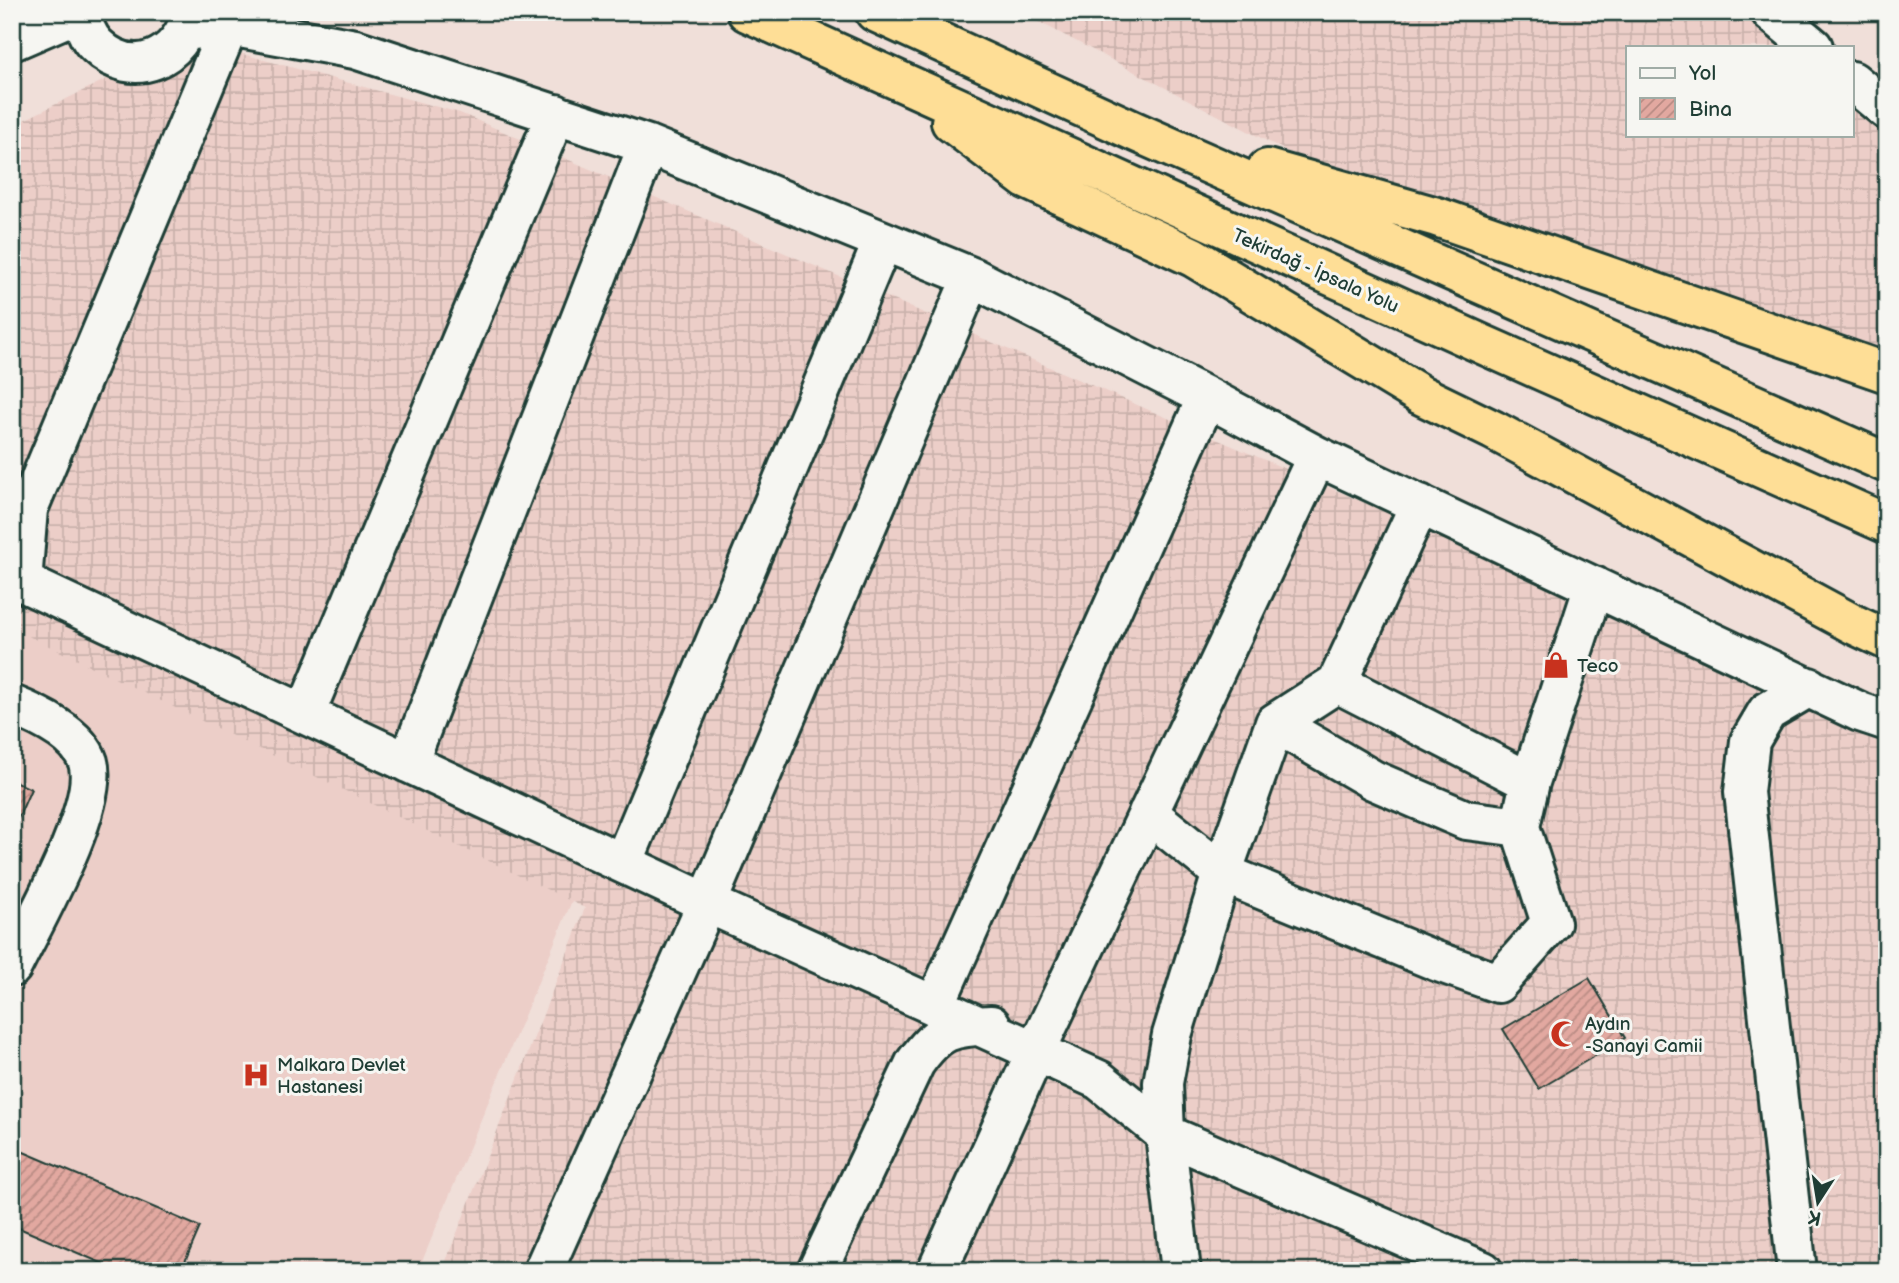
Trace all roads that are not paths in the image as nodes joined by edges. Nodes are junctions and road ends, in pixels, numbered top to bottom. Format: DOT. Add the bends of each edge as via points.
graph roads {
  1 [pos="80,12"];
  2 [pos="747,12"];
  3 [pos="875,12"];
  4 [pos="1771,12"];
  5 [pos="189,22"];
  6 [pos="229,26"];
  7 [pos="12,41"];
  8 [pos="1811,46"];
  9 [pos="896,81"];
  10 [pos="1854,82"];
  11 [pos="1887,110"];
  12 [pos="556,114"];
  13 [pos="1133,131"];
  14 [pos="648,145"];
  15 [pos="883,241"];
  16 [pos="972,277"];
  17 [pos="1887,373"];
  18 [pos="1207,397"];
  19 [pos="1317,456"];
  20 [pos="1887,463"];
  21 [pos="1420,504"];
  22 [pos="1887,524"];
  23 [pos="17,580"];
  24 [pos="1594,586"];
  25 [pos="1887,640"];
  26 [pos="1336,683"];
  27 [pos="1809,688"];
  28 [pos="12,705"];
  29 [pos="305,714"];
  30 [pos="1887,721"];
  31 [pos="1275,723"];
  32 [pos="408,762"];
  33 [pos="1530,782"];
  34 [pos="1148,813"];
  35 [pos="1520,827"];
  36 [pos="623,863"];
  37 [pos="1222,873"];
  38 [pos="707,903"];
  39 [pos="12,967"];
  40 [pos="1063,996"];
  41 [pos="935,1005"];
  42 [pos="983,1026"];
  43 [pos="1036,1051"];
  44 [pos="1165,1134"];
  45 [pos="543,1271"];
  46 [pos="817,1271"];
  47 [pos="937,1271"];
  48 [pos="1181,1271"];
  49 [pos="1483,1271"];
  50 [pos="1797,1271"];
  1 -- 5 [label="street" via="95,45 126,62 144,63 163,56 176,46"];
  1 -- 7 [label="street"];
  2 -- 9 [label="highway, Tekirdağ - İpsala Yolu"];
  3 -- 13 [label="highway"];
  4 -- 8 [label="street"];
  5 -- 6 [label="street"];
  6 -- 12 [label="street" via="355,48"];
  6 -- 23 [label="street" via="28,509"];
  9 -- 22 [label="highway, Tekirdağ - İpsala Yolu"];
  9 -- 25 [label="highway" via="1026,180 1193,257 1421,395"];
  10 -- 11 [label="street"];
  12 -- 14 [label="street"];
  12 -- 29 [label="street"];
  13 -- 17 [label="highway" via="1437,217"];
  13 -- 20 [label="highway"];
  14 -- 15 [label="street"];
  14 -- 32 [label="street"];
  15 -- 16 [label="street"];
  15 -- 36 [label="street"];
  16 -- 18 [label="street"];
  16 -- 38 [label="street"];
  18 -- 19 [label="street"];
  18 -- 41 [label="street"];
  19 -- 21 [label="street"];
  19 -- 34 [label="street"];
  21 -- 24 [label="street"];
  21 -- 26 [label="street"];
  23 -- 29 [label="street"];
  24 -- 27 [label="street"];
  24 -- 33 [label="street"];
  26 -- 31 [label="street"];
  26 -- 33 [label="street"];
  27 -- 30 [label="street"];
  27 -- 50 [label="street" via="1767,712 1749,741 1744,792"];
  28 -- 39 [label="street" via="43,718 75,742 88,762 89,784 77,834"];
  29 -- 32 [label="street"];
  31 -- 35 [label="street" via="1373,780 1466,820"];
  31 -- 37 [label="street"];
  32 -- 36 [label="street"];
  33 -- 35 [label="street"];
  34 -- 37 [label="street"];
  34 -- 40 [label="street"];
  35 -- 37 [label="street" via="1551,923 1498,983"];
  36 -- 38 [label="street"];
  37 -- 44 [label="street" via="1172,1035 1163,1083"];
  38 -- 41 [label="street"];
  38 -- 45 [label="street"];
  40 -- 42 [label="street" via="1024,1018"];
  40 -- 43 [label="street"];
  41 -- 42 [label="street"];
  42 -- 43 [label="street"];
  42 -- 46 [label="street" via="953,1028 930,1041 915,1063"];
  43 -- 44 [label="street" via="1100,1080"];
  43 -- 47 [label="street"];
  44 -- 48 [label="street"];
  44 -- 49 [label="street"];
}
